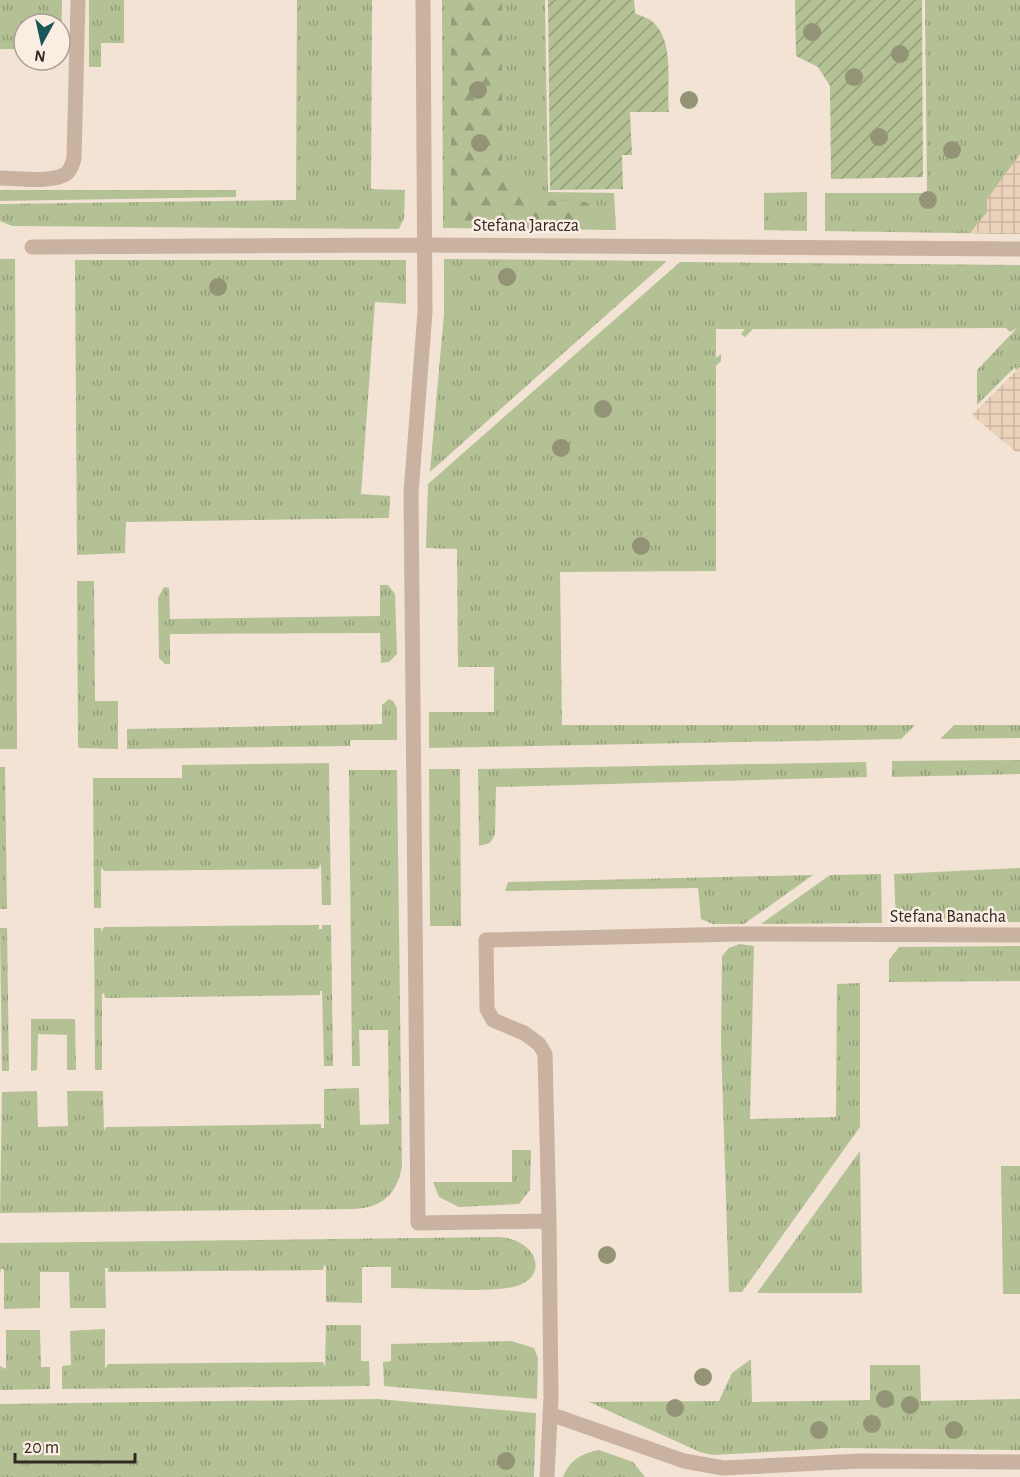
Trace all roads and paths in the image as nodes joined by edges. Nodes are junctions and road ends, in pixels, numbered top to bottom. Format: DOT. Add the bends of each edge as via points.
graph roads {
  1 [pos="78,0"];
  2 [pos="423,0"];
  3 [pos="0,178"];
  4 [pos="425,245"];
  5 [pos="32,247"];
  6 [pos="1020,249"];
  7 [pos="1020,935"];
  8 [pos="549,1221"];
  9 [pos="550,1414"];
  10 [pos="1020,1462"];
  11 [pos="547,1477"];
  1 -- 3 [label="street" via="74,159 65,175 54,178"];
  2 -- 4 [label="street"];
  4 -- 5 [label="street, Stefana Jaracza"];
  4 -- 6 [label="street, Stefana Jaracza"];
  4 -- 8 [label="street" via="425,312 411,493 418,1223"];
  7 -- 8 [label="street, Stefana Banacha" via="738,934 486,940 487,1010 493,1020 524,1033 545,1053"];
  8 -- 9 [label="street"];
  9 -- 10 [label="street" via="684,1461 723,1468 860,1461"];
  9 -- 11 [label="street"];
}
